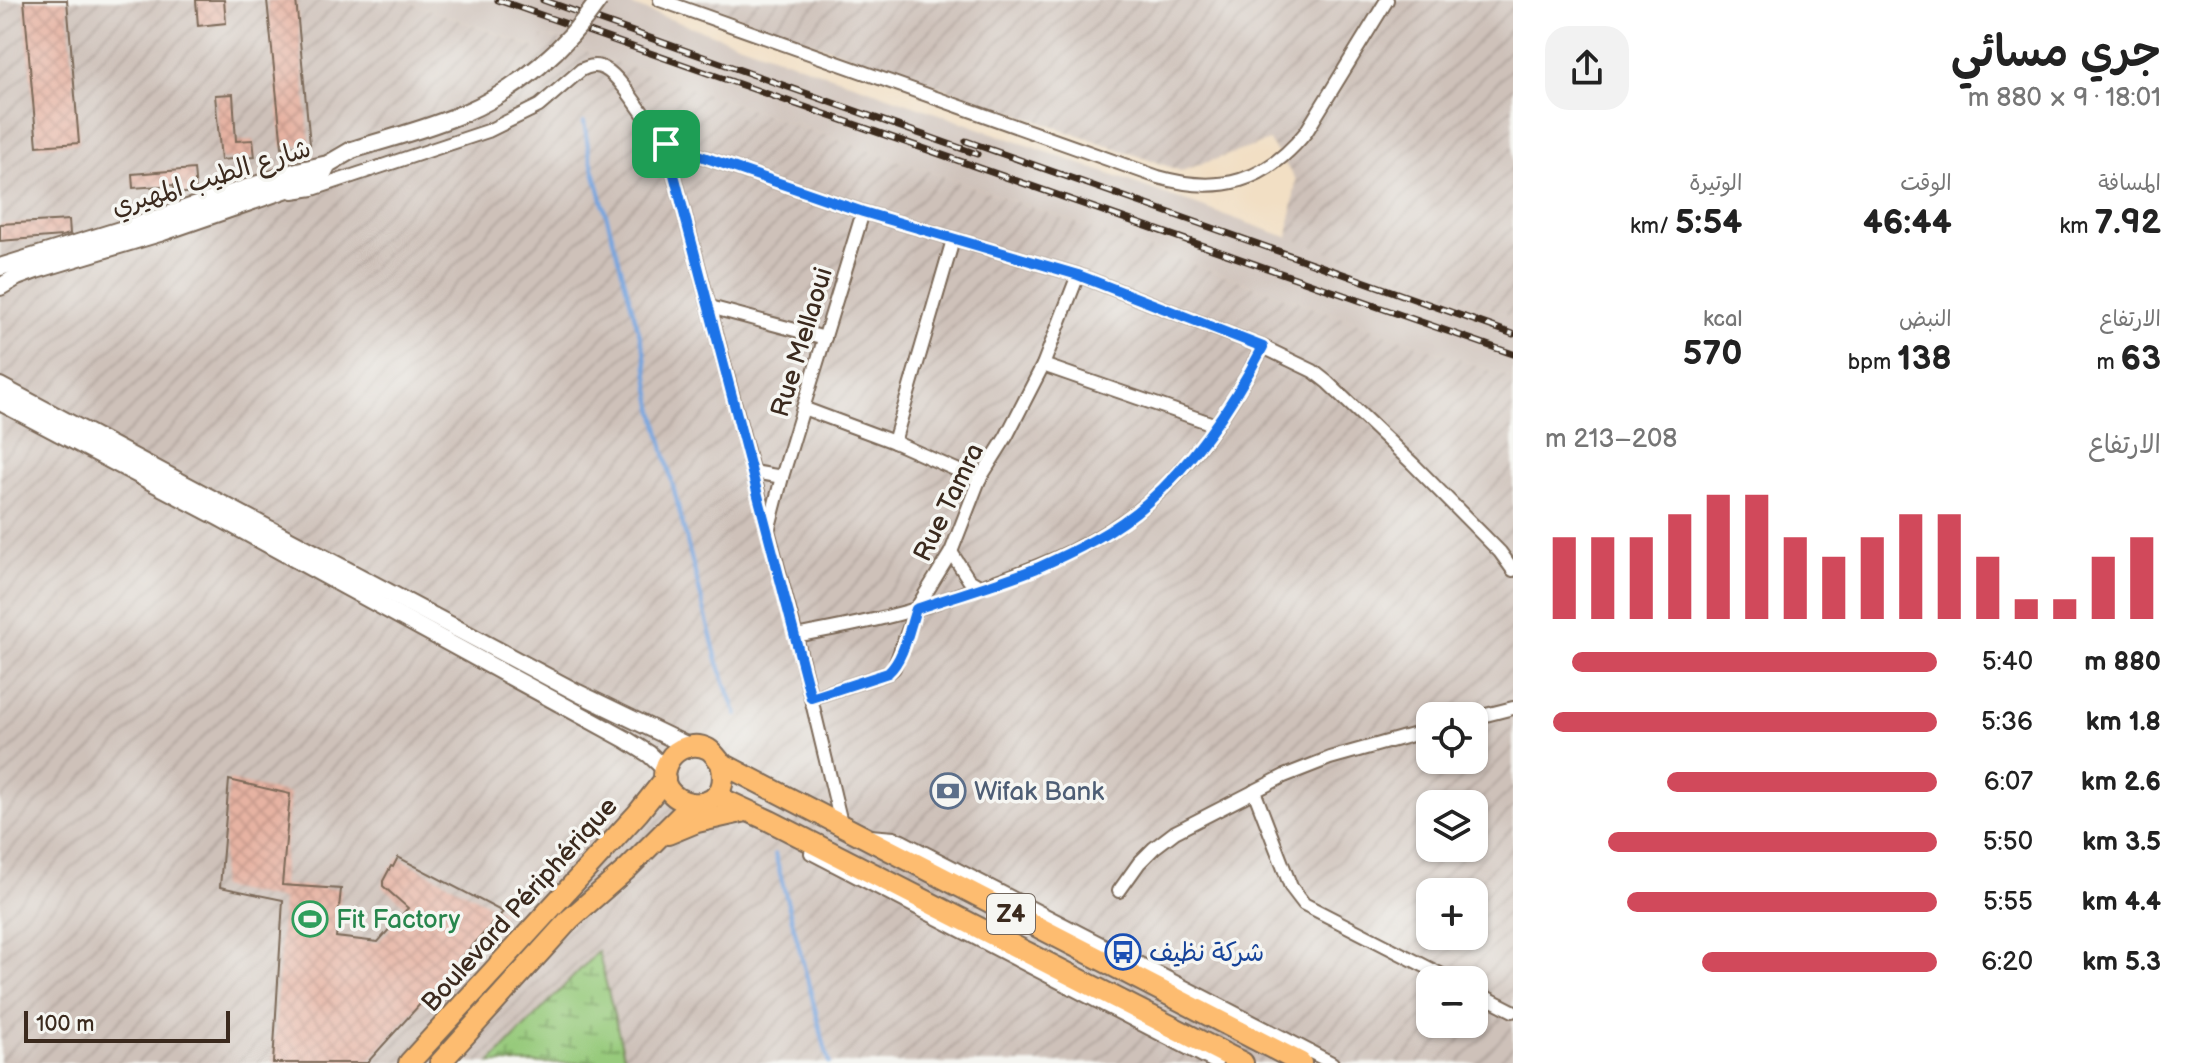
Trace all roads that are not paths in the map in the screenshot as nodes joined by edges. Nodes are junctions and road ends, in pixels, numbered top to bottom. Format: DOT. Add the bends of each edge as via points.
graph roads {
  1 [pos="599,0"];
  2 [pos="660,0"];
  3 [pos="1387,0"];
  4 [pos="666,144"];
  5 [pos="328,164"];
  6 [pos="282,191"];
  7 [pos="863,212"];
  8 [pos="953,240"];
  9 [pos="0,267"];
  10 [pos="1078,275"];
  11 [pos="0,287"];
  12 [pos="710,307"];
  13 [pos="825,338"];
  14 [pos="1263,347"];
  15 [pos="1043,365"];
  16 [pos="0,386"];
  17 [pos="0,402"];
  18 [pos="803,408"];
  19 [pos="1216,425"];
  20 [pos="894,442"];
  21 [pos="753,472"];
  22 [pos="782,477"];
  23 [pos="979,480"];
  24 [pos="768,530"];
  25 [pos="951,552"];
  26 [pos="1513,570"];
  27 [pos="981,587"];
  28 [pos="916,609"];
  29 [pos="796,636"];
  30 [pos="811,698"];
  31 [pos="1513,708"];
  32 [pos="1488,714"];
  33 [pos="1416,734"];
  34 [pos="688,746"];
  35 [pos="721,763"];
  36 [pos="665,774"];
  37 [pos="1254,791"];
  38 [pos="716,796"];
  39 [pos="692,804"];
  40 [pos="746,811"];
  41 [pos="770,821"];
  42 [pos="851,831"];
  43 [pos="657,840"];
  44 [pos="1119,891"];
  45 [pos="1425,966"];
  46 [pos="1488,998"];
  47 [pos="1513,1011"];
  48 [pos="409,1063"];
  49 [pos="440,1063"];
  50 [pos="1216,1063"];
  51 [pos="1243,1063"];
  52 [pos="1301,1063"];
  53 [pos="1332,1063"];
  1 -- 5 [label="street, bridge" via="558,48 497,96 463,114 352,150"];
  2 -- 3 [label="street" via="1158,177 1204,185 1250,177 1293,148"];
  4 -- 6 [label="street" via="610,72 588,66 539,106 488,131 313,189"];
  4 -- 7 [label="street"];
  4 -- 12 [label="street"];
  5 -- 6 [label="street, شارع الطيب المهيري" via="322,176"];
  5 -- 9 [label="street, شارع الطيب المهيري"];
  6 -- 11 [label="street, شارع الطيب المهيري" via="36,270"];
  7 -- 8 [label="street"];
  7 -- 13 [label="street, Rue Mellaoui"];
  8 -- 10 [label="street"];
  8 -- 20 [label="street"];
  10 -- 14 [label="street"];
  10 -- 15 [label="street, Rue Tamra"];
  12 -- 13 [label="street"];
  12 -- 21 [label="street"];
  13 -- 18 [label="street, Rue Mellaoui"];
  14 -- 19 [label="street"];
  14 -- 26 [label="street" via="1327,382 1490,541"];
  15 -- 19 [label="street"];
  15 -- 23 [label="street, Rue Tamra"];
  16 -- 34 [label="street" via="578,693"];
  17 -- 36 [label="street" via="625,739 649,754"];
  18 -- 20 [label="street"];
  18 -- 22 [label="street, Rue Mellaoui"];
  19 -- 27 [label="street" via="1171,480 1121,523 1036,568"];
  20 -- 23 [label="street"];
  21 -- 22 [label="street"];
  21 -- 24 [label="street"];
  22 -- 24 [label="street, Rue Mellaoui"];
  23 -- 25 [label="street, Rue Tamra"];
  24 -- 29 [label="street"];
  25 -- 27 [label="street" via="969,580"];
  25 -- 28 [label="street, Rue Tamra"];
  27 -- 28 [label="street"];
  28 -- 29 [label="street"];
  28 -- 30 [label="street, Rue Tamra" via="894,668"];
  29 -- 30 [label="street"];
  30 -- 42 [label="street"];
  31 -- 32 [label="street"];
  33 -- 37 [label="street" via="1330,758"];
  34 -- 35 [label="highway" via="710,750"];
  34 -- 36 [label="highway" via="670,759"];
  35 -- 38 [label="highway" via="724,774"];
  35 -- 42 [label="highway, Z4"];
  36 -- 39 [label="highway" via="674,796"];
  36 -- 48 [label="highway, Boulevard Périphérique" via="638,813"];
  37 -- 44 [label="street" via="1175,832 1139,863"];
  37 -- 45 [label="street" via="1291,887 1304,904"];
  38 -- 39 [label="highway"];
  38 -- 40 [label="highway, Z4"];
  39 -- 43 [label="highway, Boulevard Périphérique"];
  40 -- 41 [label="highway, Z4"];
  40 -- 43 [label="highway" via="697,822"];
  41 -- 50 [label="street" via="771,830 785,840"];
  41 -- 51 [label="highway, Z4"];
  42 -- 52 [label="highway, Z4"];
  42 -- 53 [label="street" via="902,841"];
  43 -- 49 [label="highway, Boulevard Périphérique" via="570,919"];
  46 -- 47 [label="street"];
}
